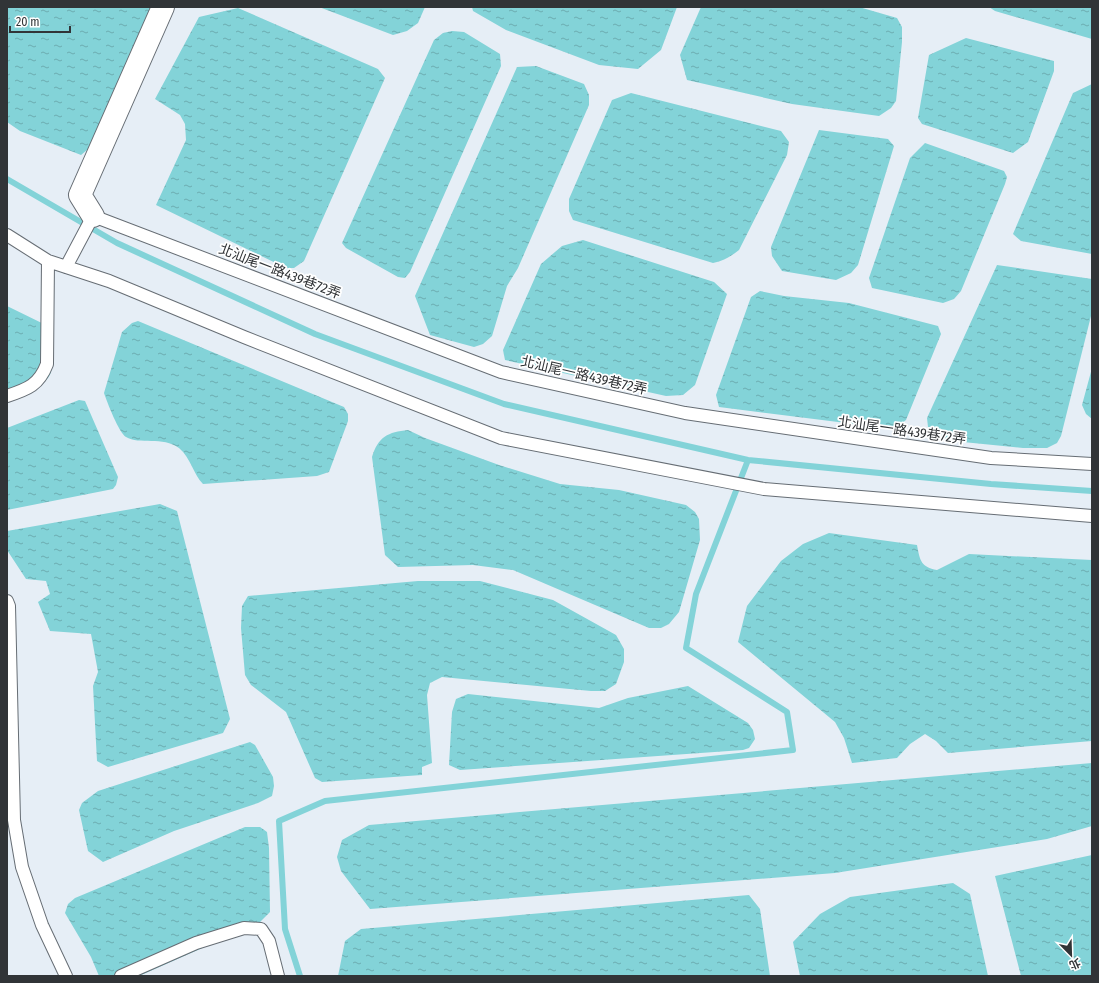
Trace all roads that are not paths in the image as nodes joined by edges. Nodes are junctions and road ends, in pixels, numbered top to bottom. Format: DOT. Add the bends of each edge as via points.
graph roads {
  1 [pos="163,7"];
  2 [pos="93,216"];
  3 [pos="7,235"];
  4 [pos="48,261"];
  5 [pos="66,267"];
  6 [pos="7,396"];
  7 [pos="1092,464"];
  8 [pos="1092,516"];
  9 [pos="7,601"];
  10 [pos="66,976"];
  11 [pos="121,976"];
  12 [pos="278,976"];
  1 -- 2 [label="street" via="80,195"];
  2 -- 5 [label="lane"];
  2 -- 7 [label="lane, 北汕尾一路439巷72弄" via="501,372 685,413 991,458"];
  3 -- 4 [label="lane"];
  4 -- 5 [label="lane"];
  4 -- 6 [label="lane" via="47,364 43,375 28,389"];
  5 -- 8 [label="lane" via="110,281 244,337 501,438 764,489"];
  9 -- 10 [label="lane" via="14,820 22,867 42,925"];
  11 -- 12 [label="lane" via="196,943 244,928 260,929 269,941"];
}
